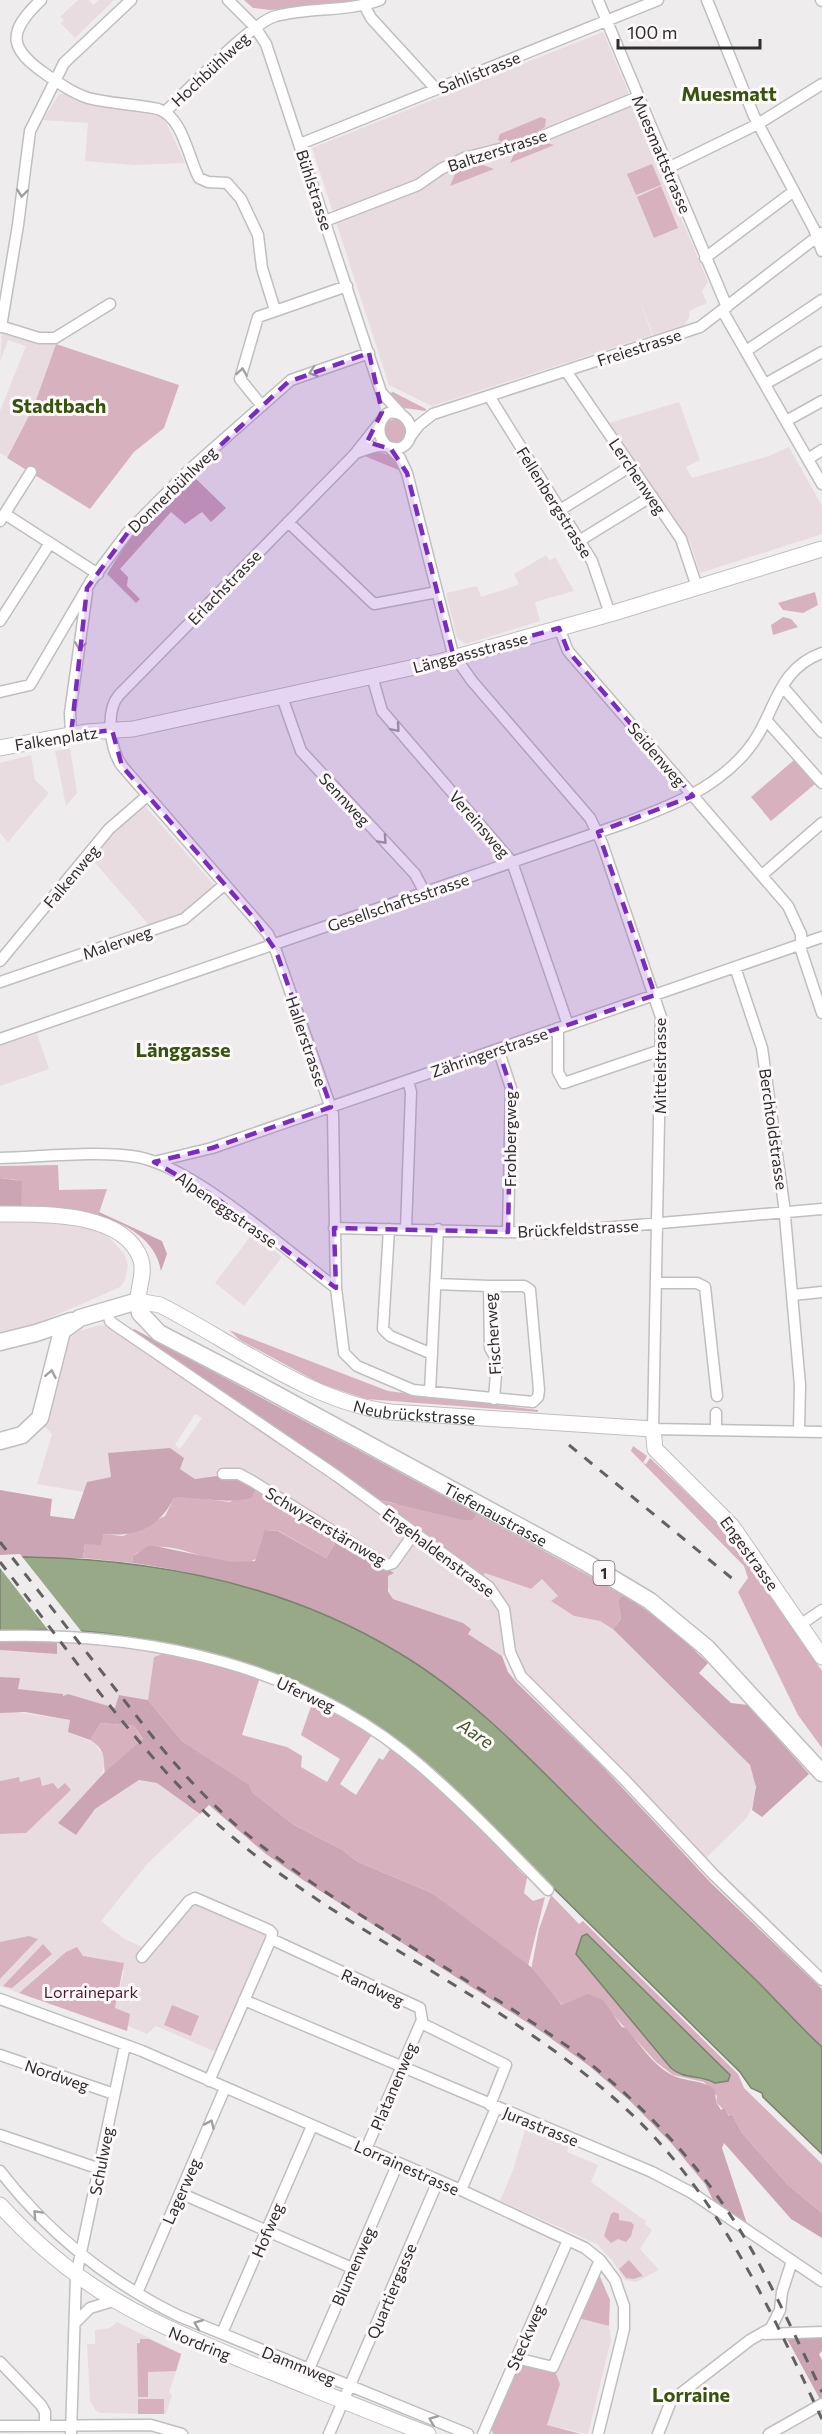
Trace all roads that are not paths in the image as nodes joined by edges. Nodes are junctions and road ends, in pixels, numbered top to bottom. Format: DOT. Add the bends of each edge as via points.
graph roads {
  1 [pos="41,0"];
  2 [pos="131,0"];
  3 [pos="228,0"];
  4 [pos="380,0"];
  5 [pos="598,0"];
  6 [pos="658,0"];
  7 [pos="707,0"];
  8 [pos="364,5"];
  9 [pos="607,21"];
  10 [pos="255,27"];
  11 [pos="55,80"];
  12 [pos="822,84"];
  13 [pos="436,89"];
  14 [pos="638,98"];
  15 [pos="165,112"];
  16 [pos="758,124"];
  17 [pos="300,144"];
  18 [pos="668,168"];
  19 [pos="794,191"];
  20 [pos="326,221"];
  21 [pos="819,235"];
  22 [pos="822,251"];
  23 [pos="705,258"];
  24 [pos="346,286"];
  25 [pos="822,300"];
  26 [pos="110,304"];
  27 [pos="725,308"];
  28 [pos="275,310"];
  29 [pos="1,327"];
  30 [pos="746,351"];
  31 [pos="822,352"];
  32 [pos="369,353"];
  33 [pos="566,371"];
  34 [pos="765,384"];
  35 [pos="381,392"];
  36 [pos="489,396"];
  37 [pos="822,401"];
  38 [pos="262,406"];
  39 [pos="402,414"];
  40 [pos="430,415"];
  41 [pos="381,420"];
  42 [pos="786,421"];
  43 [pos="409,440"];
  44 [pos="389,448"];
  45 [pos="822,450"];
  46 [pos="356,453"];
  47 [pos="808,459"];
  48 [pos="631,466"];
  49 [pos="31,472"];
  50 [pos="406,473"];
  51 [pos="822,484"];
  52 [pos="652,496"];
  53 [pos="560,510"];
  54 [pos="2,517"];
  55 [pos="288,522"];
  56 [pos="579,541"];
  57 [pos="50,543"];
  58 [pos="822,549"];
  59 [pos="98,574"];
  60 [pos="697,587"];
  61 [pos="87,588"];
  62 [pos="437,592"];
  63 [pos="610,614"];
  64 [pos="0,621"];
  65 [pos="559,628"];
  66 [pos="822,653"];
  67 [pos="455,657"];
  68 [pos="372,676"];
  69 [pos="783,687"];
  70 [pos="0,692"];
  71 [pos="282,697"];
  72 [pos="767,721"];
  73 [pos="112,730"];
  74 [pos="822,732"];
  75 [pos="71,735"];
  76 [pos="0,747"];
  77 [pos="822,783"];
  78 [pos="147,796"];
  79 [pos="693,796"];
  80 [pos="822,823"];
  81 [pos="597,832"];
  82 [pos="512,862"];
  83 [pos="762,875"];
  84 [pos="224,885"];
  85 [pos="425,892"];
  86 [pos="822,937"];
  87 [pos="273,944"];
  88 [pos="801,944"];
  89 [pos="0,962"];
  90 [pos="735,967"];
  91 [pos="0,982"];
  92 [pos="655,995"];
  93 [pos="822,1013"];
  94 [pos="563,1026"];
  95 [pos="0,1039"];
  96 [pos="498,1049"];
  97 [pos="661,1050"];
  98 [pos="408,1081"];
  99 [pos="330,1107"];
  100 [pos="0,1158"];
  101 [pos="154,1162"];
  102 [pos="822,1209"];
  103 [pos="785,1212"];
  104 [pos="0,1214"];
  105 [pos="657,1223"];
  106 [pos="334,1228"];
  107 [pos="389,1229"];
  108 [pos="406,1229"];
  109 [pos="438,1229"];
  110 [pos="508,1232"];
  111 [pos="656,1283"];
  112 [pos="435,1284"];
  113 [pos="489,1286"];
  114 [pos="336,1288"];
  115 [pos="822,1292"];
  116 [pos="793,1295"];
  117 [pos="139,1307"];
  118 [pos="108,1313"];
  119 [pos="85,1317"];
  120 [pos="36,1334"];
  121 [pos="0,1342"];
  122 [pos="58,1344"];
  123 [pos="432,1354"];
  124 [pos="430,1392"];
  125 [pos="717,1396"];
  126 [pos="494,1399"];
  127 [pos="716,1413"];
  128 [pos="653,1429"];
  129 [pos="716,1430"];
  130 [pos="800,1431"];
  131 [pos="822,1432"];
  132 [pos="0,1441"];
  133 [pos="224,1474"];
  134 [pos="415,1532"];
  135 [pos="822,1610"];
  136 [pos="800,1625"];
  137 [pos="0,1636"];
  138 [pos="822,1657"];
  139 [pos="822,1773"];
  140 [pos="548,1890"];
  141 [pos="271,1939"];
  142 [pos="142,1957"];
  143 [pos="822,1980"];
  144 [pos="0,1999"];
  145 [pos="244,2000"];
  146 [pos="421,2023"];
  147 [pos="125,2045"];
  148 [pos="0,2055"];
  149 [pos="401,2068"];
  150 [pos="209,2081"];
  151 [pos="225,2088"];
  152 [pos="114,2094"];
  153 [pos="493,2107"];
  154 [pos="312,2126"];
  155 [pos="0,2135"];
  156 [pos="366,2149"];
  157 [pos="398,2163"];
  158 [pos="100,2169"];
  159 [pos="0,2170"];
  160 [pos="438,2181"];
  161 [pos="460,2190"];
  162 [pos="180,2193"];
  163 [pos="0,2205"];
  164 [pos="267,2231"];
  165 [pos="568,2240"];
  166 [pos="80,2253"];
  167 [pos="600,2260"];
  168 [pos="792,2261"];
  169 [pos="352,2268"];
  170 [pos="76,2276"];
  171 [pos="822,2281"];
  172 [pos="137,2293"];
  173 [pos="113,2301"];
  174 [pos="75,2323"];
  175 [pos="822,2332"];
  176 [pos="222,2333"];
  177 [pos="765,2334"];
  178 [pos="516,2358"];
  179 [pos="0,2362"];
  180 [pos="309,2369"];
  181 [pos="350,2386"];
  182 [pos="343,2401"];
  183 [pos="822,2404"];
  184 [pos="0,2426"];
  185 [pos="45,2426"];
  186 [pos="72,2431"];
  187 [pos="164,2431"];
  188 [pos="182,2434"];
  189 [pos="329,2434"];
  190 [pos="428,2434"];
  191 [pos="468,2434"];
  192 [pos="483,2434"];
  193 [pos="598,2434"];
  194 [pos="658,2434"];
  195 [pos="769,2434"];
  1 -- 11 [label="street" via="18,26 16,40 18,51"];
  2 -- 11 [label="street" via="64,63"];
  3 -- 10 [label="street, Bühlstrasse"];
  4 -- 8 [label="street, Hochbühlweg"];
  5 -- 9 [label="street, Muesmattstrasse"];
  6 -- 9 [label="street, Sahlistrasse"];
  7 -- 16 [label="street"];
  8 -- 10 [label="street, Hochbühlweg" via="276,15"];
  8 -- 13 [label="street" via="371,18"];
  9 -- 13 [label="street, Sahlistrasse"];
  9 -- 14 [label="street, Muesmattstrasse"];
  10 -- 15 [label="street, Hochbühlweg"];
  10 -- 17 [label="street, Bühlstrasse" via="273,61"];
  11 -- 15 [label="street" via="91,98"];
  11 -- 29 [label="street, one-way" via="29,135"];
  12 -- 16 [label="street"];
  13 -- 17 [label="street, Sahlistrasse"];
  14 -- 18 [label="street, Muesmattstrasse"];
  14 -- 20 [label="street, Baltzerstrasse" via="528,142 464,158 418,185"];
  15 -- 28 [label="street" via="176,123 199,178 227,183 241,199 258,234 262,268"];
  16 -- 18 [label="street"];
  16 -- 19 [label="street"];
  17 -- 20 [label="street, Bühlstrasse"];
  18 -- 23 [label="street, Muesmattstrasse"];
  19 -- 21 [label="street"];
  19 -- 23 [label="street"];
  20 -- 24 [label="street, Bühlstrasse"];
  21 -- 22 [label="street"];
  21 -- 27 [label="street, Freiestrasse"];
  23 -- 27 [label="street, Muesmattstrasse"];
  24 -- 28 [label="street"];
  24 -- 32 [label="street, Bühlstrasse"];
  25 -- 30 [label="street"];
  26 -- 29 [label="street" via="55,338 39,338"];
  27 -- 30 [label="street, Muesmattstrasse"];
  27 -- 33 [label="street, Freiestrasse" via="692,330"];
  38 -- 28 [label="street, one-way" via="240,382 240,376 257,319"];
  30 -- 34 [label="street, Muesmattstrasse"];
  31 -- 34 [label="street"];
  32 -- 35 [label="street, Bühlstrasse"];
  32 -- 38 [label="street, Donnerbühlweg, one-way" via="294,378"];
  33 -- 36 [label="street, Freiestrasse"];
  33 -- 48 [label="street, Lerchenweg"];
  34 -- 42 [label="street, Muesmattstrasse"];
  35 -- 39 [label="street, Bühlstrasse"];
  35 -- 41 [label="street, Bühlstrasse"];
  36 -- 40 [label="street, Freiestrasse"];
  36 -- 53 [label="street, Fellenbergstrasse"];
  37 -- 42 [label="street"];
  38 -- 59 [label="street, Donnerbühlweg" via="189,470 129,531"];
  39 -- 40 [label="street, Freiestrasse"];
  39 -- 41 [label="street" via="388,413"];
  39 -- 43 [label="street" via="410,425"];
  40 -- 43 [label="street, Freiestrasse"];
  41 -- 44 [label="street" via="379,434"];
  41 -- 46 [label="street, Erlachstrasse"];
  42 -- 47 [label="street, Muesmattstrasse"];
  43 -- 44 [label="street" via="400,449"];
  43 -- 50 [label="street"];
  44 -- 46 [label="street" via="377,446"];
  44 -- 50 [label="street" via="400,458"];
  45 -- 47 [label="street"];
  46 -- 55 [label="street, Erlachstrasse"];
  47 -- 51 [label="street, Muesmattstrasse"];
  48 -- 52 [label="street, Lerchenweg"];
  48 -- 53 [label="street"];
  49 -- 54 [label="street"];
  50 -- 62 [label="street"];
  52 -- 56 [label="street"];
  52 -- 60 [label="street, Lerchenweg" via="684,545"];
  53 -- 56 [label="street, Fellenbergstrasse"];
  54 -- 57 [label="street"];
  55 -- 62 [label="street" via="373,604"];
  55 -- 73 [label="street, Erlachstrasse" via="116,698"];
  56 -- 63 [label="street, Fellenbergstrasse" via="598,573"];
  57 -- 59 [label="street"];
  57 -- 64 [label="street"];
  58 -- 60 [label="main road, Länggassstrasse"];
  59 -- 61 [label="street, Donnerbühlweg"];
  60 -- 63 [label="main road, Länggassstrasse"];
  61 -- 70 [label="street, Donnerbühlweg" via="30,685"];
  61 -- 75 [label="street, one-way" via="70,713"];
  62 -- 67 [label="street"];
  63 -- 65 [label="main road, Länggassstrasse"];
  65 -- 67 [label="main road, Länggassstrasse"];
  65 -- 79 [label="street, Seidenweg" via="568,651"];
  66 -- 69 [label="street, Gesellschaftsstrasse" via="795,667"];
  67 -- 68 [label="main road, Länggassstrasse"];
  67 -- 81 [label="street, Mittelstrasse" via="586,812"];
  68 -- 71 [label="main road, Länggassstrasse"];
  68 -- 82 [label="street, Vereinsweg, one-way" via="382,711"];
  69 -- 72 [label="street, Gesellschaftsstrasse"];
  69 -- 74 [label="street"];
  71 -- 73 [label="main road, Länggassstrasse" via="134,729"];
  71 -- 85 [label="street, Sennweg, one-way" via="301,751 416,874"];
  72 -- 77 [label="street"];
  72 -- 79 [label="street, Gesellschaftsstrasse" via="737,762"];
  73 -- 75 [label="main road, Falkenplatz"];
  73 -- 78 [label="street, Hallerstrasse" via="119,762"];
  75 -- 76 [label="main road, Falkenplatz"];
  78 -- 84 [label="street, Hallerstrasse"];
  78 -- 89 [label="street, Falkenweg" via="109,829"];
  79 -- 81 [label="street, Gesellschaftsstrasse"];
  79 -- 83 [label="street, Seidenweg"];
  80 -- 83 [label="street"];
  81 -- 82 [label="street, Gesellschaftsstrasse"];
  81 -- 92 [label="street, Mittelstrasse"];
  82 -- 85 [label="street, Gesellschaftsstrasse"];
  82 -- 94 [label="street, Vereinsweg"];
  83 -- 88 [label="street, Seidenweg" via="791,911"];
  84 -- 87 [label="street, Hallerstrasse"];
  84 -- 91 [label="street, Malerweg" via="184,919"];
  85 -- 87 [label="street, Gesellschaftsstrasse"];
  86 -- 88 [label="street, Zähringerstrasse"];
  87 -- 95 [label="street, Gesellschaftsstrasse"];
  87 -- 99 [label="street, Hallerstrasse"];
  88 -- 90 [label="street, Zähringerstrasse"];
  88 -- 93 [label="street, Seidenweg"];
  90 -- 92 [label="street, Zähringerstrasse"];
  90 -- 103 [label="street, Berchtoldstrasse" via="763,1051"];
  92 -- 94 [label="street, Zähringerstrasse"];
  92 -- 97 [label="street, Mittelstrasse" via="661,1017"];
  94 -- 96 [label="street, Zähringerstrasse"];
  94 -- 97 [label="street, Vereinsweg" via="558,1072 564,1083"];
  96 -- 98 [label="street, Zähringerstrasse"];
  96 -- 110 [label="street, Frohbergweg" via="511,1088"];
  97 -- 105 [label="street, Mittelstrasse"];
  98 -- 99 [label="street, Zähringerstrasse"];
  98 -- 108 [label="street" via="411,1092"];
  99 -- 101 [label="street, Zähringerstrasse" via="212,1148"];
  99 -- 106 [label="street, Hallerstrasse"];
  100 -- 101 [label="street, Alpeneggstrasse" via="119,1155"];
  101 -- 114 [label="street, Alpeneggstrasse" via="212,1195"];
  102 -- 103 [label="street, Brückfeldstrasse"];
  103 -- 105 [label="street, Brückfeldstrasse"];
  103 -- 116 [label="street, Berchtoldstrasse"];
  104 -- 117 [label="main road" via="73,1218 112,1228 134,1246 141,1261"];
  105 -- 110 [label="street, Brückfeldstrasse" via="546,1233"];
  105 -- 111 [label="street, Mittelstrasse"];
  106 -- 107 [label="street, Brückfeldstrasse"];
  106 -- 114 [label="street, Hallerstrasse"];
  107 -- 108 [label="street, Brückfeldstrasse"];
  107 -- 123 [label="street" via="383,1329 390,1336"];
  108 -- 109 [label="street, Brückfeldstrasse"];
  109 -- 110 [label="street, Brückfeldstrasse"];
  109 -- 112 [label="street"];
  111 -- 125 [label="street" via="697,1283 705,1287"];
  111 -- 128 [label="street, Mittelstrasse"];
  112 -- 113 [label="street, Fischerweg"];
  112 -- 123 [label="street"];
  113 -- 126 [label="street, Fischerweg" via="490,1348 496,1361"];
  113 -- 126 [label="street" via="524,1286 530,1290 539,1390 538,1398 530,1403"];
  114 -- 124 [label="street, Hallerstrasse" via="342,1345 347,1357 357,1366 393,1382"];
  115 -- 116 [label="street"];
  116 -- 130 [label="street, Berchtoldstrasse"];
  117 -- 118 [label="main road"];
  117 -- 128 [label="main road, Neubrückstrasse" via="155,1303 316,1390 356,1405 392,1412"];
  117 -- 139 [label="main road, Tiefenaustrasse / 1" via="159,1333 645,1597 707,1648"];
  118 -- 119 [label="main road"];
  118 -- 134 [label="street, Engehaldenstrasse" via="117,1327"];
  119 -- 120 [label="main road"];
  119 -- 122 [label="main road" via="62,1331"];
  120 -- 121 [label="main road"];
  120 -- 122 [label="main road" via="47,1335"];
  132 -- 122 [label="main road, one-way" via="22,1435 40,1418"];
  123 -- 124 [label="street"];
  124 -- 126 [label="street"];
  127 -- 129 [label="street"];
  128 -- 129 [label="street, Neubrückstrasse"];
  128 -- 136 [label="main road, Engestrasse" via="656,1449 732,1526"];
  129 -- 130 [label="street, Neubrückstrasse"];
  130 -- 131 [label="street, Neubrückstrasse"];
  133 -- 134 [label="street, Schwyzerstärnweg" via="239,1474 252,1481 387,1565 393,1563"];
  134 -- 143 [label="street, Engehaldenstrasse" via="494,1592 504,1609 510,1652 521,1676"];
  135 -- 136 [label="street"];
  136 -- 138 [label="main road, Engestrasse"];
  137 -- 140 [label="street, Uferweg" via="88,1638 164,1648 235,1665 310,1694 374,1731 421,1766"];
  141 -- 142 [label="street, Randweg" via="269,1930 193,1899"];
  141 -- 145 [label="street"];
  141 -- 146 [label="street, Randweg" via="420,2008"];
  144 -- 147 [label="street, Lorrainestrasse"];
  145 -- 149 [label="street, Jurastrasse"];
  145 -- 150 [label="street"];
  146 -- 149 [label="street, Platanenweg"];
  146 -- 153 [label="street, Randweg" via="506,2065"];
  147 -- 150 [label="street, Lorrainestrasse"];
  147 -- 152 [label="street, Schulweg"];
  148 -- 152 [label="street, Nordweg"];
  149 -- 153 [label="street, Jurastrasse"];
  149 -- 156 [label="street, Platanenweg"];
  150 -- 151 [label="street, Lorrainestrasse"];
  151 -- 154 [label="street, Lorrainestrasse"];
  162 -- 151 [label="street, Lagerweg, one-way"];
  152 -- 158 [label="street, Schulweg"];
  153 -- 161 [label="street"];
  153 -- 168 [label="street, Jurastrasse" via="672,2182"];
  154 -- 156 [label="street, Lorrainestrasse"];
  154 -- 164 [label="street, Hofweg"];
  155 -- 158 [label="street"];
  156 -- 157 [label="street, Lorrainestrasse"];
  157 -- 160 [label="street, Lorrainestrasse"];
  157 -- 169 [label="street, Blumenweg"];
  158 -- 166 [label="street, Schulweg"];
  166 -- 159 [label="street, Dammweg, one-way" via="38,2215"];
  160 -- 161 [label="street, Lorrainestrasse"];
  160 -- 181 [label="street, Quartiergasse"];
  161 -- 165 [label="street, Lorrainestrasse"];
  162 -- 164 [label="street"];
  162 -- 172 [label="street, Lagerweg"];
  163 -- 170 [label="main road, Nordring" via="35,2242"];
  164 -- 169 [label="street"];
  164 -- 176 [label="street, Hofweg"];
  165 -- 167 [label="street, Lorrainestrasse"];
  165 -- 178 [label="street, Steckweg"];
  166 -- 170 [label="street, Schulweg"];
  166 -- 172 [label="street, Dammweg"];
  167 -- 178 [label="street" via="553,2367"];
  167 -- 193 [label="street, Lorrainestrasse" via="618,2286 625,2319"];
  168 -- 171 [label="street, Jurastrasse"];
  168 -- 177 [label="street" via="778,2317"];
  169 -- 180 [label="street, Blumenweg"];
  170 -- 173 [label="main road, Nordring"];
  170 -- 174 [label="street, Schulweg"];
  176 -- 172 [label="street, Dammweg, one-way"];
  173 -- 174 [label="street" via="90,2308"];
  173 -- 182 [label="main road, Nordring" via="183,2337"];
  174 -- 186 [label="street, Schulweg"];
  175 -- 177 [label="street"];
  176 -- 180 [label="street, Dammweg"];
  177 -- 194 [label="street" via="750,2340 671,2400"];
  178 -- 192 [label="street, Steckweg"];
  179 -- 185 [label="street" via="41,2405"];
  180 -- 181 [label="street, Dammweg"];
  181 -- 182 [label="street, Quartiergasse"];
  191 -- 181 [label="street, Dammweg, one-way"];
  182 -- 189 [label="street, Quartiergasse"];
  182 -- 190 [label="main road, Nordring"];
  183 -- 195 [label="street"];
  184 -- 185 [label="street"];
  185 -- 186 [label="street"];
  186 -- 187 [label="street" via="92,2424 151,2425"];
  187 -- 188 [label="street"];
}
